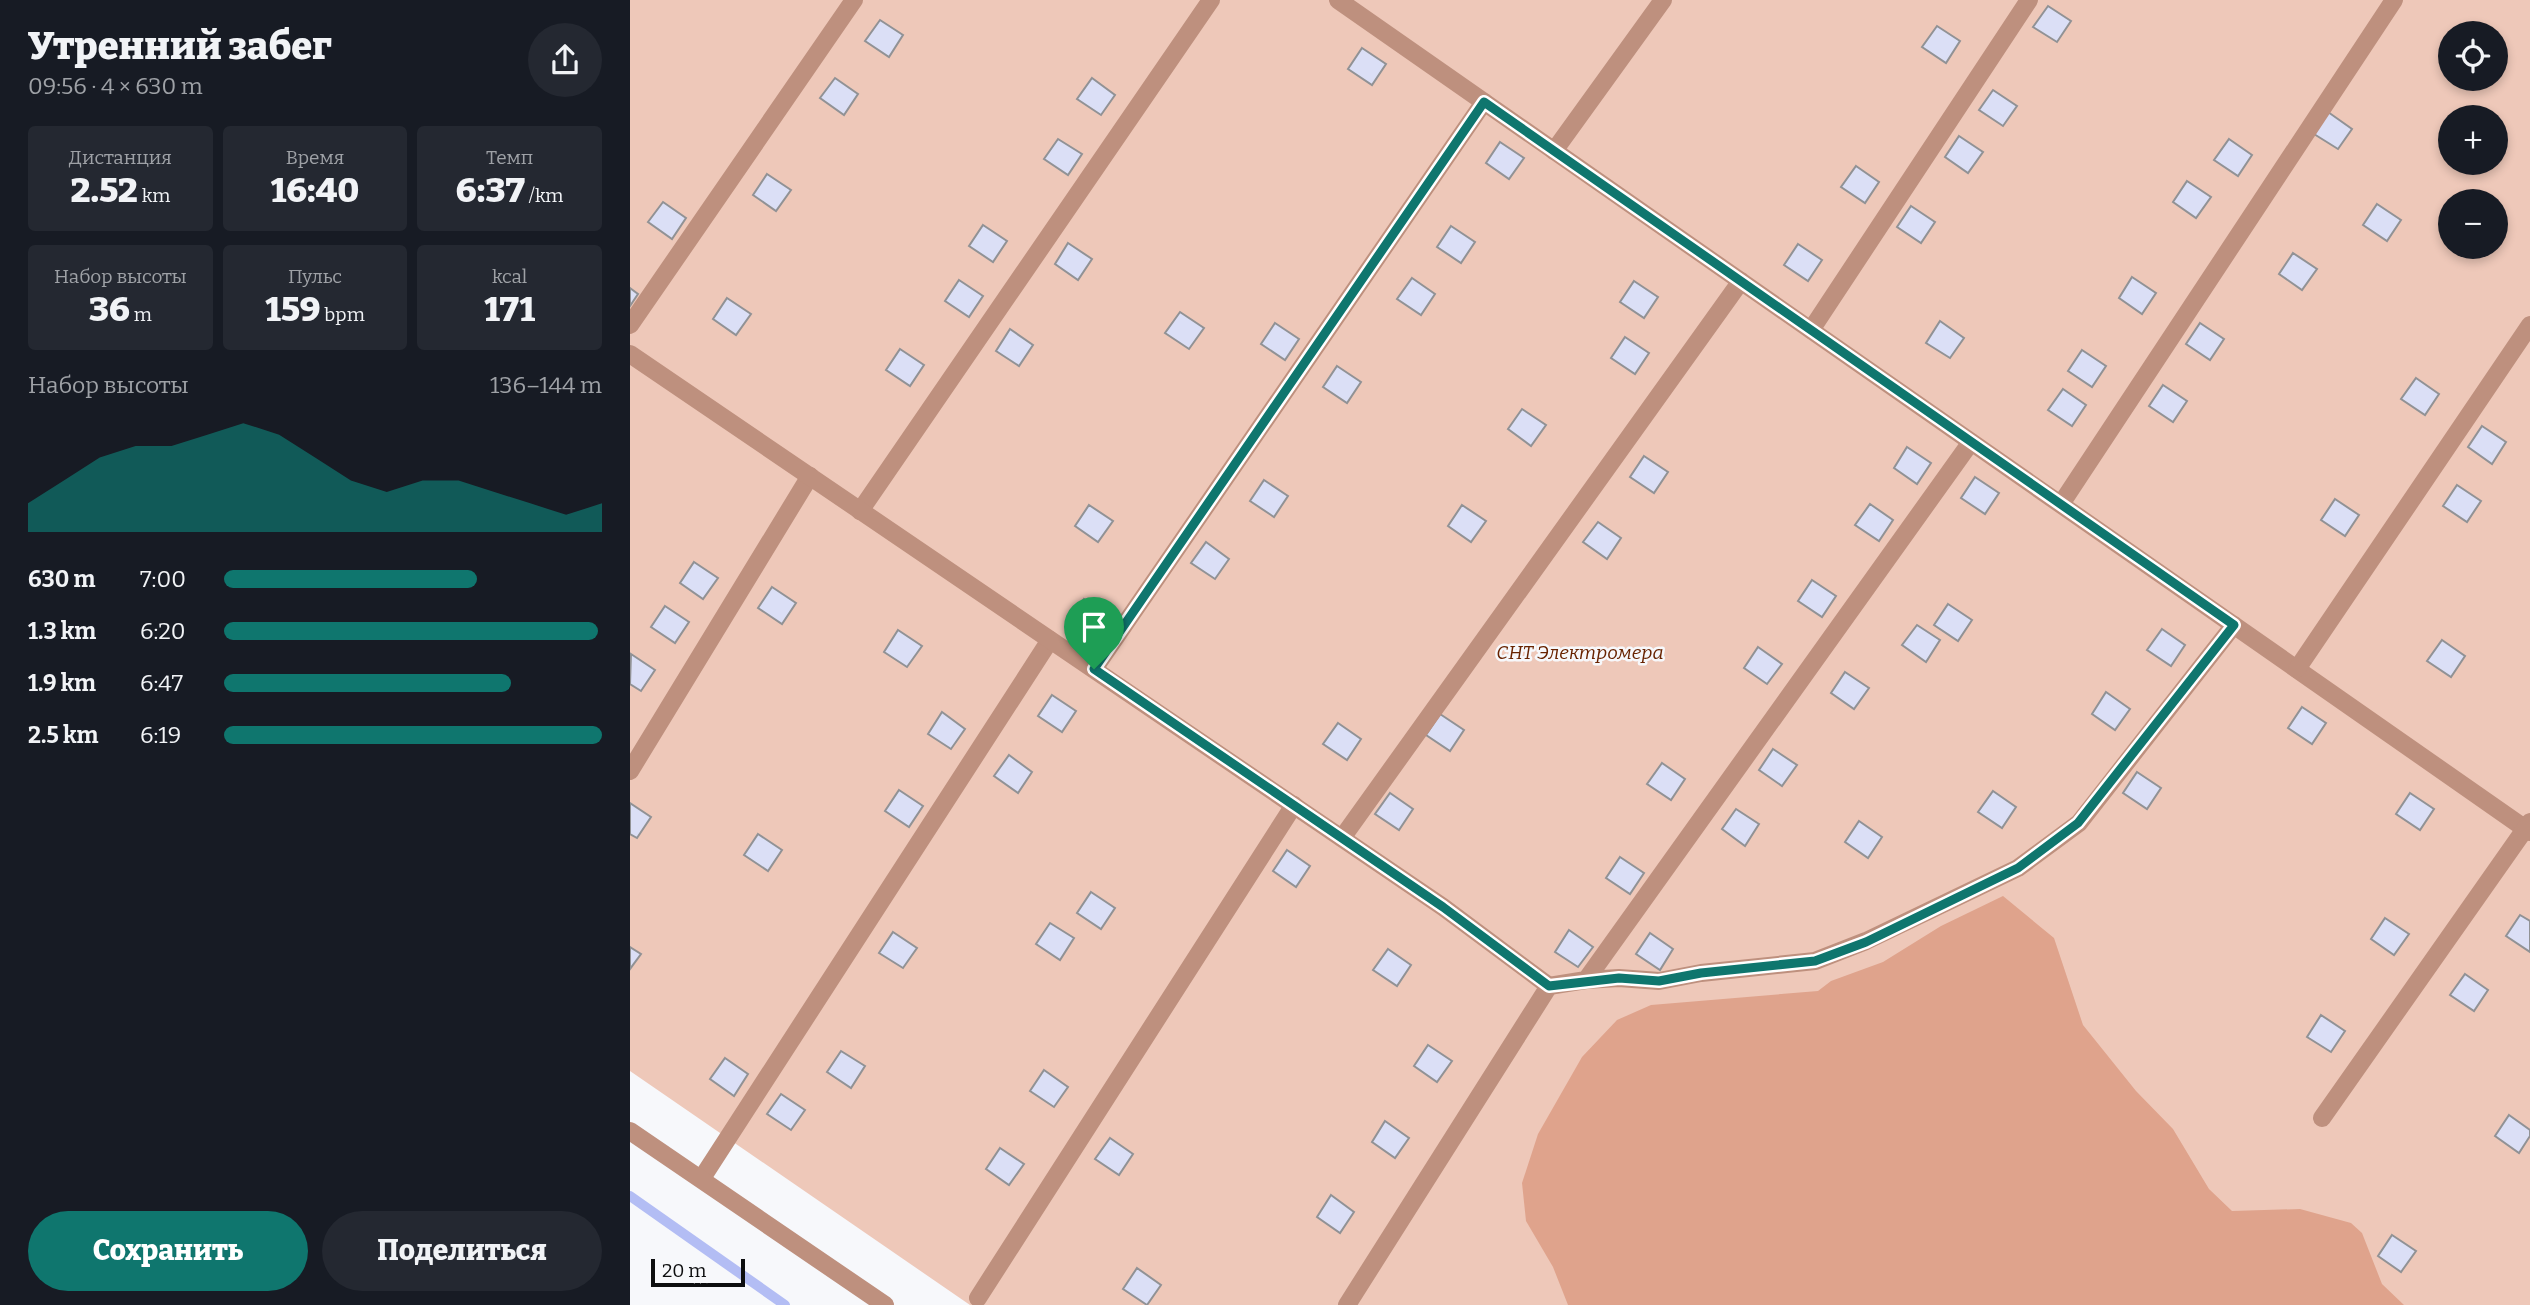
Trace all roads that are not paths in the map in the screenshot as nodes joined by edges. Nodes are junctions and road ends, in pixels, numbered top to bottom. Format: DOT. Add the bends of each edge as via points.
graph roads {
  1 [pos="855,0"];
  2 [pos="1211,0"];
  3 [pos="1338,0"];
  4 [pos="1663,0"];
  5 [pos="2029,0"];
  6 [pos="2394,0"];
  7 [pos="1484,102"];
  8 [pos="1554,151"];
  9 [pos="1741,281"];
  10 [pos="630,325"];
  11 [pos="2530,325"];
  12 [pos="1811,330"];
  13 [pos="630,354"];
  14 [pos="1970,442"];
  15 [pos="810,477"];
  16 [pos="2061,504"];
  17 [pos="860,511"];
  18 [pos="2234,625"];
  19 [pos="1050,640"];
  20 [pos="1094,669"];
  21 [pos="2297,669"];
  22 [pos="630,771"];
  23 [pos="1294,806"];
  24 [pos="2528,828"];
  25 [pos="1342,838"];
  26 [pos="1586,980"];
  27 [pos="1549,986"];
  28 [pos="2322,1118"];
  29 [pos="630,1131"];
  30 [pos="702,1178"];
  31 [pos="978,1298"];
  32 [pos="885,1305"];
  33 [pos="1347,1305"];
  1 -- 10 [label="street"];
  2 -- 17 [label="street"];
  3 -- 7 [label="street"];
  4 -- 8 [label="street"];
  5 -- 12 [label="street"];
  6 -- 16 [label="street"];
  7 -- 8 [label="street"];
  7 -- 20 [label="street"];
  8 -- 9 [label="street"];
  9 -- 12 [label="street"];
  9 -- 25 [label="street"];
  11 -- 21 [label="street"];
  12 -- 14 [label="street"];
  13 -- 15 [label="street"];
  14 -- 16 [label="street"];
  14 -- 26 [label="street"];
  15 -- 17 [label="street"];
  15 -- 22 [label="street"];
  16 -- 18 [label="street"];
  17 -- 19 [label="street"];
  18 -- 21 [label="street"];
  18 -- 26 [label="street" via="2078,823 2018,868 1815,961 1659,981"];
  19 -- 20 [label="street"];
  19 -- 30 [label="street"];
  20 -- 23 [label="street"];
  21 -- 24 [label="street"];
  23 -- 25 [label="street"];
  23 -- 31 [label="street"];
  24 -- 28 [label="street"];
  25 -- 27 [label="street"];
  26 -- 27 [label="street"];
  27 -- 33 [label="street"];
  29 -- 30 [label="street"];
  30 -- 32 [label="street"];
}
